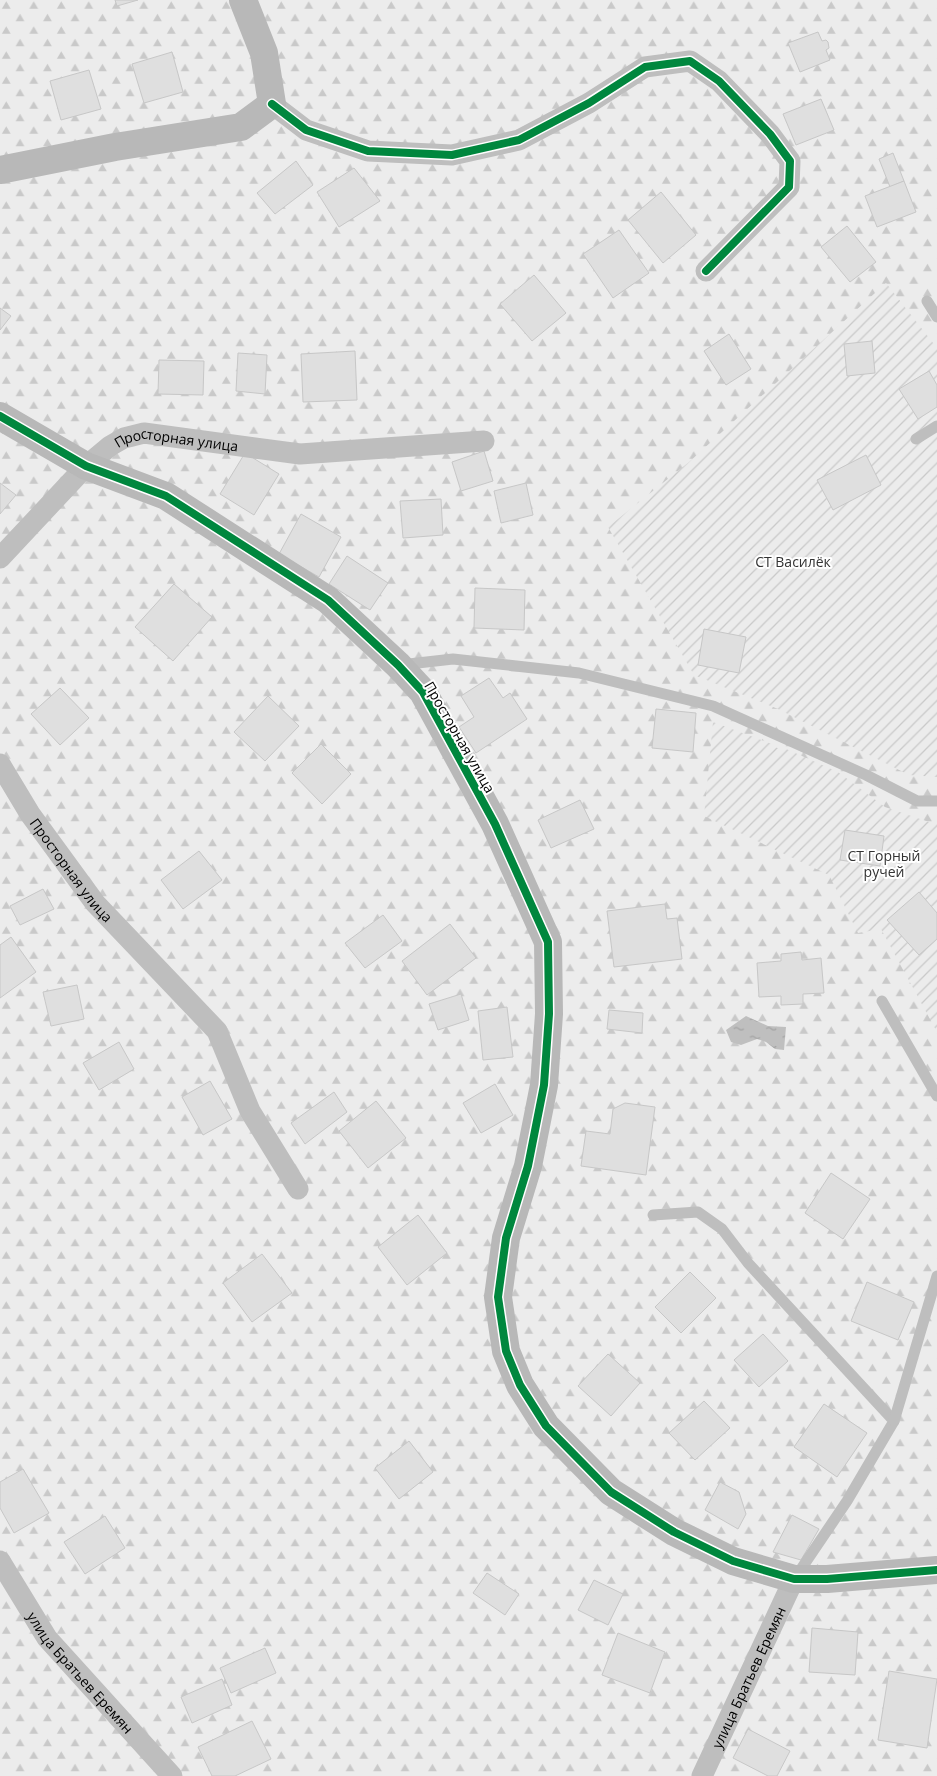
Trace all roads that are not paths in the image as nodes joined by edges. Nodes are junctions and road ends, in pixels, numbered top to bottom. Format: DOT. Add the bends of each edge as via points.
graph roads {
  1 [pos="243,0"];
  2 [pos="272,104"];
  3 [pos="0,170"];
  4 [pos="706,271"];
  5 [pos="928,301"];
  6 [pos="937,317"];
  7 [pos="0,416"];
  8 [pos="937,426"];
  9 [pos="916,439"];
  10 [pos="484,441"];
  11 [pos="86,466"];
  12 [pos="0,558"];
  13 [pos="398,665"];
  14 [pos="0,764"];
  15 [pos="937,800"];
  16 [pos="882,1001"];
  17 [pos="937,1096"];
  18 [pos="298,1189"];
  19 [pos="653,1216"];
  20 [pos="937,1276"];
  21 [pos="894,1421"];
  22 [pos="0,1561"];
  23 [pos="937,1570"];
  24 [pos="794,1580"];
  25 [pos="172,1776"];
  26 [pos="702,1776"];
  1 -- 2 [label="street" via="264,53"];
  2 -- 3 [label="street" via="242,127 115,147"];
  2 -- 4 [label="street" via="306,130 368,151 452,155 519,140 589,103 645,66 690,61 719,81 770,134 790,161 789,187"];
  5 -- 6 [label="lane"];
  7 -- 11 [label="street, Просторная улица"];
  8 -- 9 [label="lane"];
  10 -- 11 [label="street, Просторная улица" via="300,454 144,433 124,438"];
  11 -- 12 [label="street, Просторная улица"];
  11 -- 13 [label="street, Просторная улица" via="166,496 328,600"];
  13 -- 15 [label="lane" via="453,658 578,673 713,706 917,801"];
  13 -- 24 [label="street, Просторная улица" via="423,692 482,799 548,942 549,1014 544,1085 528,1166 506,1238 498,1297 506,1351 520,1385 546,1426 611,1492 674,1532 733,1561"];
  14 -- 18 [label="street, Просторная улица" via="30,814 95,903 217,1031 250,1111"];
  16 -- 17 [label="lane"];
  19 -- 21 [label="lane" via="698,1212 722,1229 748,1263"];
  20 -- 21 [label="lane"];
  21 -- 24 [label="lane" via="847,1501"];
  22 -- 25 [label="street, улица Братьев Еремян" via="47,1638"];
  23 -- 24 [label="street"];
  24 -- 26 [label="street, улица Братьев Еремян"];
}
